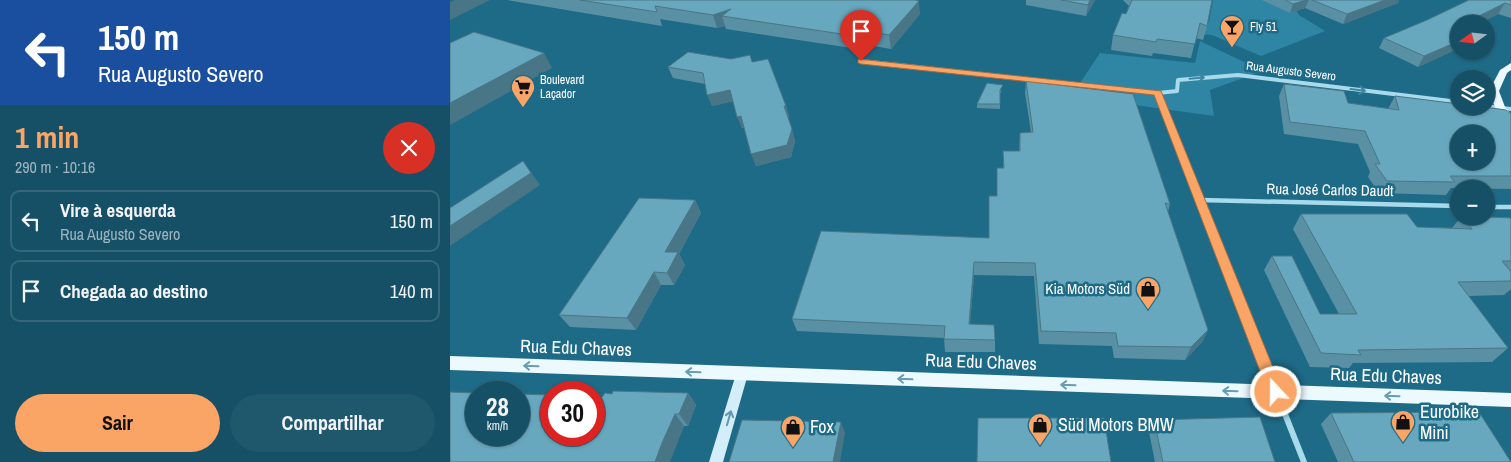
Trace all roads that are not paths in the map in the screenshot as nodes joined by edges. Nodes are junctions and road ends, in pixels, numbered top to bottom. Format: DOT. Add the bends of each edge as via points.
graph roads {
  1 [pos="861,61"];
  2 [pos="1511,66"];
  3 [pos="1158,93"];
  4 [pos="1450,101"];
  5 [pos="1495,107"];
  6 [pos="1500,108"];
  7 [pos="1511,109"];
  8 [pos="1511,120"];
  9 [pos="1200,200"];
  10 [pos="1450,206"];
  11 [pos="1495,207"];
  12 [pos="1511,207"];
  13 [pos="450,363"];
  14 [pos="742,374"];
  15 [pos="1276,392"];
  16 [pos="1511,400"];
  17 [pos="716,462"];
  18 [pos="1304,462"];
  1 -- 3 [label="street, Rua Augusto Severo"];
  2 -- 6 [label="main road" via="1503,72 1494,91"];
  3 -- 4 [label="street, Rua Augusto Severo, one-way" via="1177,91 1178,80 1238,74"];
  3 -- 9 [label="street"];
  5 -- 6 [label="street"];
  6 -- 7 [label="street"];
  6 -- 8 [label="main road"];
  9 -- 10 [label="street, Rua José Carlos Daudt"];
  9 -- 15 [label="street"];
  11 -- 12 [label="street"];
  14 -- 13 [label="main road, Rua Edu Chaves, one-way"];
  15 -- 14 [label="main road, Rua Edu Chaves, one-way"];
  17 -- 14 [label="street, one-way"];
  16 -- 15 [label="main road, Rua Edu Chaves, one-way"];
  15 -- 18 [label="street"];
}
